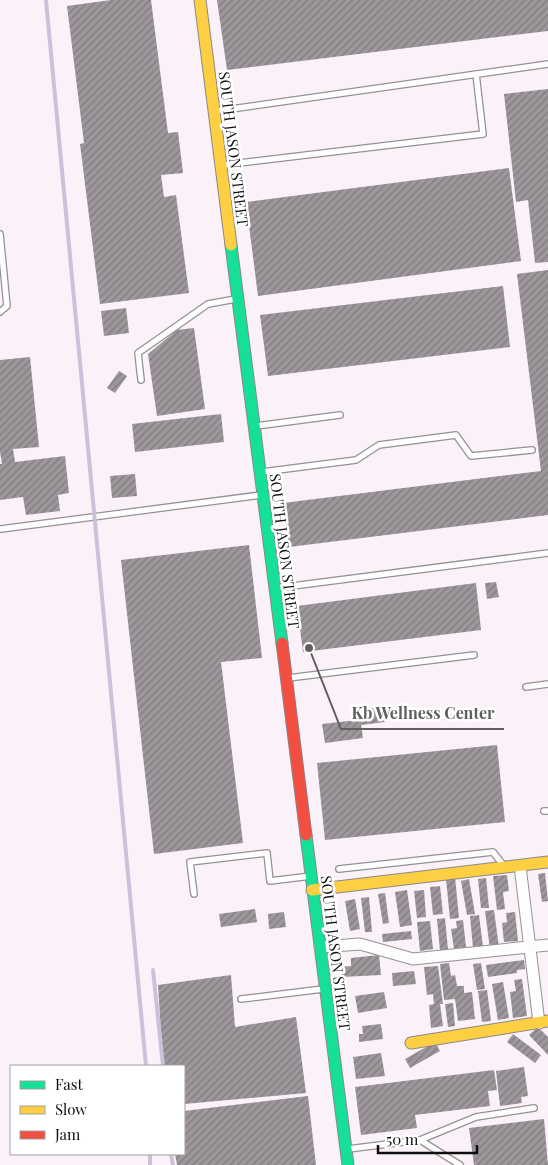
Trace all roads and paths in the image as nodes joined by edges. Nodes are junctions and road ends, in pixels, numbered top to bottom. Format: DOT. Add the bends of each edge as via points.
graph roads {
  1 [pos="200,0"];
  2 [pos="548,64"];
  3 [pos="476,74"];
  4 [pos="214,111"];
  5 [pos="221,165"];
  6 [pos="0,234"];
  7 [pos="238,299"];
  8 [pos="0,312"];
  9 [pos="141,380"];
  10 [pos="340,415"];
  11 [pos="254,426"];
  12 [pos="532,450"];
  13 [pos="260,472"];
  14 [pos="263,495"];
  15 [pos="1,529"];
  16 [pos="548,553"];
  17 [pos="274,588"];
  18 [pos="474,655"];
  19 [pos="286,679"];
  20 [pos="548,684"];
  21 [pos="526,687"];
  22 [pos="548,862"];
  23 [pos="520,866"];
  24 [pos="505,867"];
  25 [pos="339,869"];
  26 [pos="311,876"];
  27 [pos="312,890"];
  28 [pos="194,894"];
  29 [pos="548,945"];
  30 [pos="320,947"];
  31 [pos="530,947"];
  32 [pos="325,989"];
  33 [pos="241,999"];
  34 [pos="544,1022"];
  35 [pos="411,1043"];
  36 [pos="534,1108"];
  37 [pos="420,1140"];
  38 [pos="346,1149"];
  39 [pos="348,1165"];
  40 [pos="460,1165"];
  1 -- 4 [label="street, SOUTH JASON STREET"];
  2 -- 3 [label="lane"];
  3 -- 4 [label="lane"];
  3 -- 5 [label="lane" via="483,134"];
  4 -- 5 [label="street, SOUTH JASON STREET"];
  5 -- 7 [label="street, SOUTH JASON STREET"];
  6 -- 8 [label="lane" via="7,306"];
  7 -- 9 [label="lane" via="208,304 138,353"];
  7 -- 11 [label="street, SOUTH JASON STREET"];
  10 -- 11 [label="lane"];
  11 -- 13 [label="street, SOUTH JASON STREET"];
  12 -- 13 [label="lane" via="471,456 456,435 379,445 356,460"];
  13 -- 14 [label="street, SOUTH JASON STREET"];
  14 -- 15 [label="lane"];
  14 -- 17 [label="street, SOUTH JASON STREET"];
  16 -- 17 [label="lane"];
  17 -- 19 [label="street, SOUTH JASON STREET"];
  18 -- 19 [label="lane"];
  19 -- 26 [label="street, SOUTH JASON STREET"];
  20 -- 21 [label="lane"];
  22 -- 23 [label="street"];
  23 -- 24 [label="street"];
  23 -- 31 [label="street"];
  24 -- 25 [label="lane" via="493,852"];
  24 -- 27 [label="street"];
  26 -- 27 [label="street, SOUTH JASON STREET"];
  26 -- 28 [label="lane" via="270,881 267,853 190,862"];
  27 -- 30 [label="street, SOUTH JASON STREET"];
  29 -- 31 [label="street"];
  30 -- 31 [label="street" via="360,944 413,959"];
  30 -- 32 [label="street, SOUTH JASON STREET"];
  31 -- 34 [label="street"];
  32 -- 33 [label="lane"];
  32 -- 38 [label="street, SOUTH JASON STREET"];
  34 -- 35 [label="street"];
  36 -- 37 [label="lane" via="476,1117"];
  37 -- 38 [label="lane"];
  37 -- 40 [label="lane"];
  38 -- 39 [label="street, SOUTH JASON STREET"];
}
